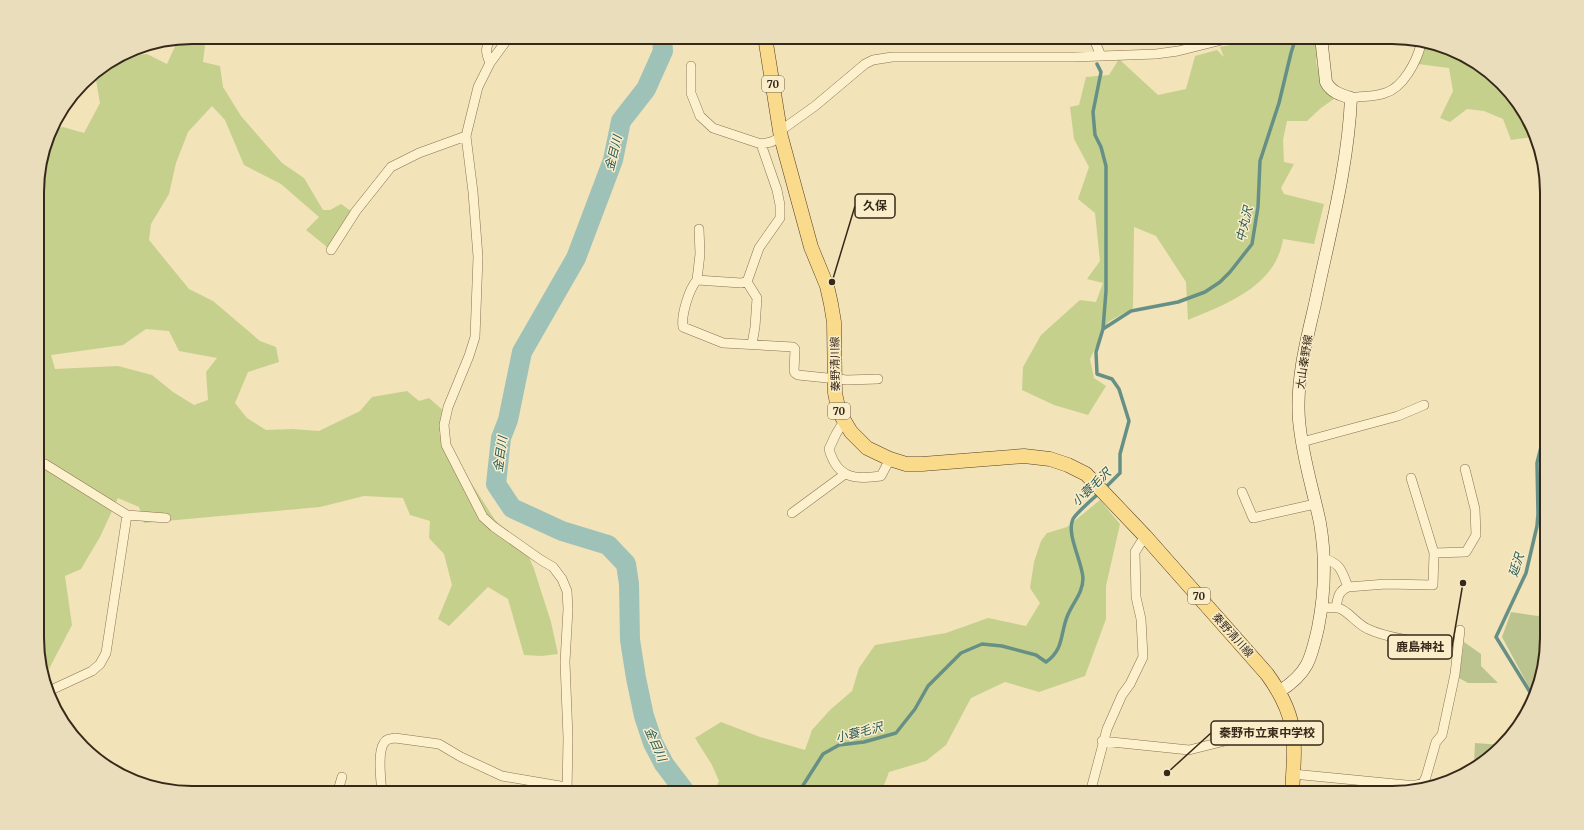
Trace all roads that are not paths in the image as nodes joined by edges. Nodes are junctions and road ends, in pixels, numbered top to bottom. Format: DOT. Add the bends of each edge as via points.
graph roads {
  1 [pos="488,44"];
  2 [pos="504,44"];
  3 [pos="766,44"];
  4 [pos="1096,44"];
  5 [pos="1206,44"];
  6 [pos="1322,44"];
  7 [pos="1420,47"];
  8 [pos="1101,56"];
  9 [pos="490,63"];
  10 [pos="691,66"];
  11 [pos="1351,98"];
  12 [pos="781,134"];
  13 [pos="466,136"];
  14 [pos="761,144"];
  15 [pos="699,229"];
  16 [pos="331,250"];
  17 [pos="697,280"];
  18 [pos="747,282"];
  19 [pos="752,344"];
  20 [pos="835,378"];
  21 [pos="878,379"];
  22 [pos="1424,405"];
  23 [pos="844,421"];
  24 [pos="1302,442"];
  25 [pos="890,459"];
  26 [pos="44,464"];
  27 [pos="1465,469"];
  28 [pos="845,474"];
  29 [pos="1411,478"];
  30 [pos="1242,492"];
  31 [pos="1315,504"];
  32 [pos="792,512"];
  33 [pos="127,515"];
  34 [pos="166,518"];
  35 [pos="1145,536"];
  36 [pos="1434,553"];
  37 [pos="1324,559"];
  38 [pos="1348,586"];
  39 [pos="1322,608"];
  40 [pos="1336,608"];
  41 [pos="1460,630"];
  42 [pos="1413,641"];
  43 [pos="53,689"];
  44 [pos="1280,691"];
  45 [pos="1294,739"];
  46 [pos="1102,741"];
  47 [pos="1293,774"];
  48 [pos="342,777"];
  49 [pos="1422,783"];
  50 [pos="1411,785"];
  51 [pos="340,786"];
  52 [pos="382,786"];
  53 [pos="548,786"];
  54 [pos="567,786"];
  55 [pos="1092,786"];
  56 [pos="1292,786"];
  1 -- 9 [label="street" via="486,53"];
  2 -- 9 [label="street"];
  3 -- 12 [label="main road, 秦野清川線 / 70"];
  4 -- 8 [label="street"];
  5 -- 8 [label="street" via="1156,54"];
  6 -- 11 [label="main road" via="1328,88"];
  7 -- 11 [label="street" via="1411,70 1395,88 1385,93"];
  8 -- 12 [label="street" via="892,57 873,60 852,74"];
  9 -- 13 [label="street" via="478,87"];
  10 -- 14 [label="street" via="691,93 700,116 713,128"];
  11 -- 24 [label="main road, 大山秦野線" via="1346,161 1302,370 1299,399"];
  12 -- 14 [label="street" via="771,142"];
  12 -- 20 [label="main road, 秦野清川線 / 70" via="809,240 827,286 831,304 834,322"];
  13 -- 16 [label="street" via="391,167 356,211"];
  13 -- 54 [label="street" via="478,257 475,337 448,407 444,425 446,445 483,517 553,567 568,591 565,662"];
  14 -- 18 [label="street" via="777,190 780,218 759,248"];
  15 -- 17 [label="street"];
  17 -- 18 [label="street"];
  17 -- 19 [label="street" via="692,285 682,320 683,327 723,343"];
  18 -- 19 [label="street" via="758,298"];
  19 -- 20 [label="street" via="793,347 795,373"];
  20 -- 21 [label="street"];
  20 -- 23 [label="main road, 秦野清川線 / 70" via="835,393 839,412"];
  22 -- 24 [label="street" via="1398,416"];
  23 -- 25 [label="main road, 秦野清川線 / 70" via="867,448"];
  23 -- 28 [label="street" via="829,449 836,465"];
  24 -- 31 [label="main road, 大山秦野線"];
  25 -- 28 [label="street" via="881,476 860,478"];
  25 -- 35 [label="main road, 秦野清川線 / 70" via="906,464 922,464 1024,456 1068,464 1086,474"];
  26 -- 33 [label="street"];
  27 -- 36 [label="street" via="1476,509 1476,534 1466,552"];
  28 -- 32 [label="street"];
  29 -- 36 [label="street"];
  30 -- 31 [label="street" via="1253,518"];
  31 -- 37 [label="main road, 大山秦野線"];
  33 -- 34 [label="street"];
  33 -- 43 [label="street" via="106,653 100,664 92,671"];
  35 -- 44 [label="main road, 秦野清川線 / 70"];
  35 -- 46 [label="street" via="1135,552 1136,597 1141,619 1143,657 1122,695"];
  36 -- 38 [label="street" via="1433,585"];
  37 -- 38 [label="street" via="1333,561 1340,567"];
  37 -- 39 [label="main road, 大山秦野線"];
  38 -- 40 [label="street" via="1338,595"];
  39 -- 40 [label="street"];
  39 -- 44 [label="main road, 大山秦野線" via="1307,667"];
  40 -- 42 [label="street" via="1345,610 1366,629"];
  41 -- 49 [label="street" via="1455,674 1442,735 1436,742"];
  44 -- 45 [label="main road, 秦野清川線 / 70" via="1289,713"];
  45 -- 46 [label="street" via="1233,739 1189,750"];
  45 -- 47 [label="main road, 秦野清川線 / 70"];
  46 -- 55 [label="street"];
  47 -- 50 [label="street"];
  47 -- 56 [label="main road, 秦野清川線 / 70"];
  48 -- 51 [label="street"];
  52 -- 53 [label="street" via="381,750 384,742 395,738 439,744 460,757 502,776"];
}
